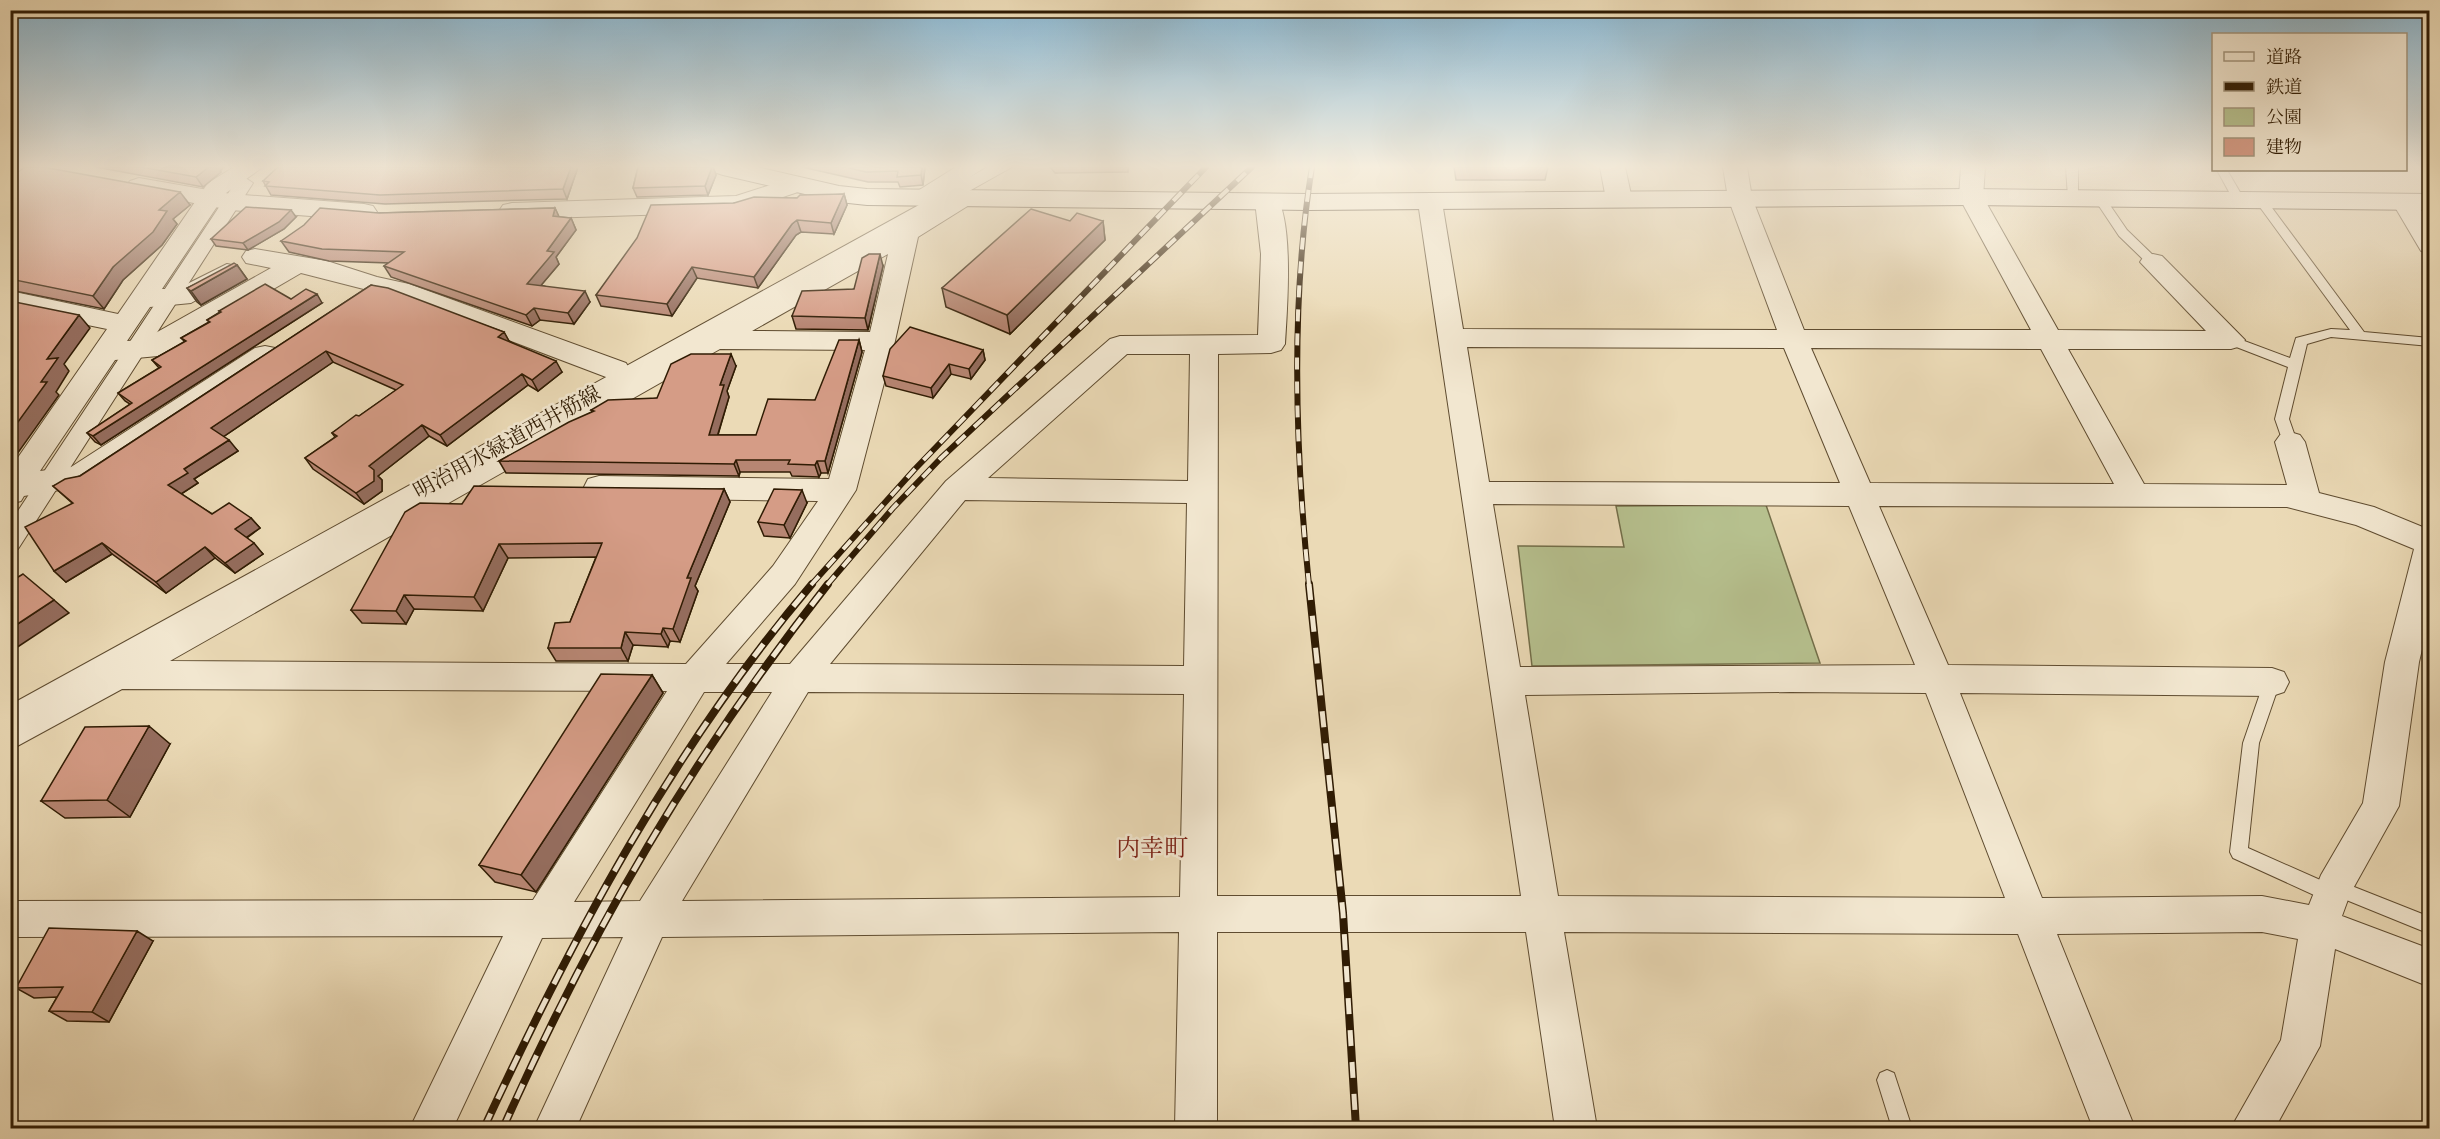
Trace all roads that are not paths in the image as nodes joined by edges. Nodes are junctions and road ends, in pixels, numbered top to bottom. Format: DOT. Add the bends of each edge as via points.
graph roads {
  1 [pos="207,220"];
  2 [pos="215,220"];
  3 [pos="310,220"];
  4 [pos="903,220"];
  5 [pos="920,220"];
  6 [pos="1272,220"];
  7 [pos="1433,220"];
  8 [pos="1751,220"];
  9 [pos="1984,220"];
  10 [pos="2110,220"];
  11 [pos="2266,220"];
  12 [pos="2415,220"];
  13 [pos="906,233"];
  14 [pos="2430,245"];
  15 [pos="255,257"];
  16 [pos="2153,262"];
  17 [pos="297,264"];
  18 [pos="373,285"];
  19 [pos="169,297"];
  20 [pos="141,299"];
  21 [pos="10,300"];
  22 [pos="343,304"];
  23 [pos="124,324"];
  24 [pos="2359,334"];
  25 [pos="1451,338"];
  26 [pos="1794,339"];
  27 [pos="716,340"];
  28 [pos="2051,340"];
  29 [pos="2231,340"];
  30 [pos="881,341"];
  31 [pos="284,342"];
  32 [pos="2430,342"];
  33 [pos="1204,346"];
  34 [pos="135,350"];
  35 [pos="106,351"];
  36 [pos="2294,364"];
  37 [pos="616,370"];
  38 [pos="2290,441"];
  39 [pos="51,481"];
  40 [pos="455,486"];
  41 [pos="514,486"];
  42 [pos="572,487"];
  43 [pos="957,489"];
  44 [pos="13,490"];
  45 [pos="841,490"];
  46 [pos="1203,492"];
  47 [pos="1476,492"];
  48 [pos="1860,494"];
  49 [pos="2134,494"];
  50 [pos="2306,499"];
  51 [pos="10,543"];
  52 [pos="2430,545"];
  53 [pos="118,675"];
  54 [pos="694,678"];
  55 [pos="798,679"];
  56 [pos="1201,680"];
  57 [pos="1505,681"];
  58 [pos="1938,681"];
  59 [pos="2272,682"];
  60 [pos="10,718"];
  61 [pos="10,735"];
  62 [pos="2328,902"];
  63 [pos="1543,915"];
  64 [pos="1198,916"];
  65 [pos="2030,916"];
  66 [pos="651,918"];
  67 [pos="10,919"];
  68 [pos="537,919"];
  69 [pos="2430,926"];
  70 [pos="2430,968"];
  71 [pos="1887,1080"];
  72 [pos="431,1128"];
  73 [pos="555,1128"];
  74 [pos="1196,1128"];
  75 [pos="1576,1128"];
  76 [pos="1902,1128"];
  77 [pos="2114,1128"];
  78 [pos="2252,1128"];
  1 -- 20 [label="street"];
  2 -- 19 [label="street"];
  3 -- 15 [label="street" via="298,233"];
  4 -- 60 [label="street, 明治用水緑道西井筋線"];
  5 -- 13 [label="street"];
  6 -- 33 [label="street" via="1271,344"];
  7 -- 25 [label="street"];
  8 -- 26 [label="street"];
  9 -- 28 [label="street"];
  10 -- 16 [label="lane"];
  11 -- 24 [label="lane"];
  12 -- 14 [label="street"];
  13 -- 27 [label="street"];
  13 -- 30 [label="street"];
  15 -- 17 [label="street"];
  15 -- 19 [label="street" via="182,297"];
  16 -- 29 [label="street"];
  17 -- 18 [label="street" via="327,268"];
  17 -- 34 [label="street" via="148,349"];
  18 -- 22 [label="street"];
  18 -- 37 [label="street" via="411,294"];
  19 -- 20 [label="street"];
  19 -- 34 [label="street"];
  20 -- 23 [label="street"];
  21 -- 23 [label="street"];
  23 -- 35 [label="street"];
  24 -- 32 [label="lane"];
  24 -- 36 [label="lane" via="2331,333 2301,341"];
  25 -- 26 [label="street"];
  25 -- 47 [label="street"];
  26 -- 28 [label="street"];
  26 -- 48 [label="street"];
  27 -- 30 [label="street"];
  27 -- 40 [label="street"];
  28 -- 29 [label="street"];
  28 -- 49 [label="street"];
  29 -- 36 [label="lane"];
  30 -- 45 [label="street"];
  31 -- 39 [label="street" via="78,477"];
  33 -- 43 [label="street" via="1120,345"];
  33 -- 46 [label="street"];
  34 -- 35 [label="street"];
  34 -- 39 [label="street"];
  35 -- 44 [label="street"];
  36 -- 38 [label="lane" via="2282,419"];
  38 -- 50 [label="street"];
  39 -- 44 [label="street"];
  39 -- 51 [label="street"];
  40 -- 41 [label="street"];
  40 -- 53 [label="street"];
  42 -- 45 [label="street"];
  43 -- 46 [label="street"];
  43 -- 55 [label="street"];
  45 -- 54 [label="street" via="784,575"];
  46 -- 56 [label="street"];
  47 -- 48 [label="street"];
  47 -- 57 [label="street"];
  48 -- 49 [label="street"];
  48 -- 58 [label="street"];
  49 -- 50 [label="street" via="2253,494"];
  50 -- 52 [label="street" via="2362,515"];
  52 -- 62 [label="street" via="2402,662 2381,806"];
  53 -- 54 [label="street"];
  53 -- 61 [label="street"];
  54 -- 55 [label="street"];
  54 -- 68 [label="street"];
  55 -- 56 [label="street"];
  55 -- 66 [label="street"];
  56 -- 64 [label="street"];
  57 -- 58 [label="street"];
  57 -- 63 [label="street"];
  58 -- 59 [label="street"];
  58 -- 65 [label="street"];
  59 -- 62 [label="lane" via="2252,744 2239,852"];
  62 -- 65 [label="street" via="2262,914"];
  62 -- 69 [label="lane"];
  62 -- 70 [label="street"];
  62 -- 78 [label="street" via="2300,1046"];
  63 -- 64 [label="street"];
  63 -- 65 [label="street"];
  63 -- 75 [label="street"];
  64 -- 66 [label="street"];
  64 -- 74 [label="street"];
  65 -- 77 [label="street"];
  66 -- 68 [label="street"];
  66 -- 73 [label="street"];
  67 -- 68 [label="street"];
  68 -- 72 [label="street"];
  71 -- 76 [label="lane"];
}
